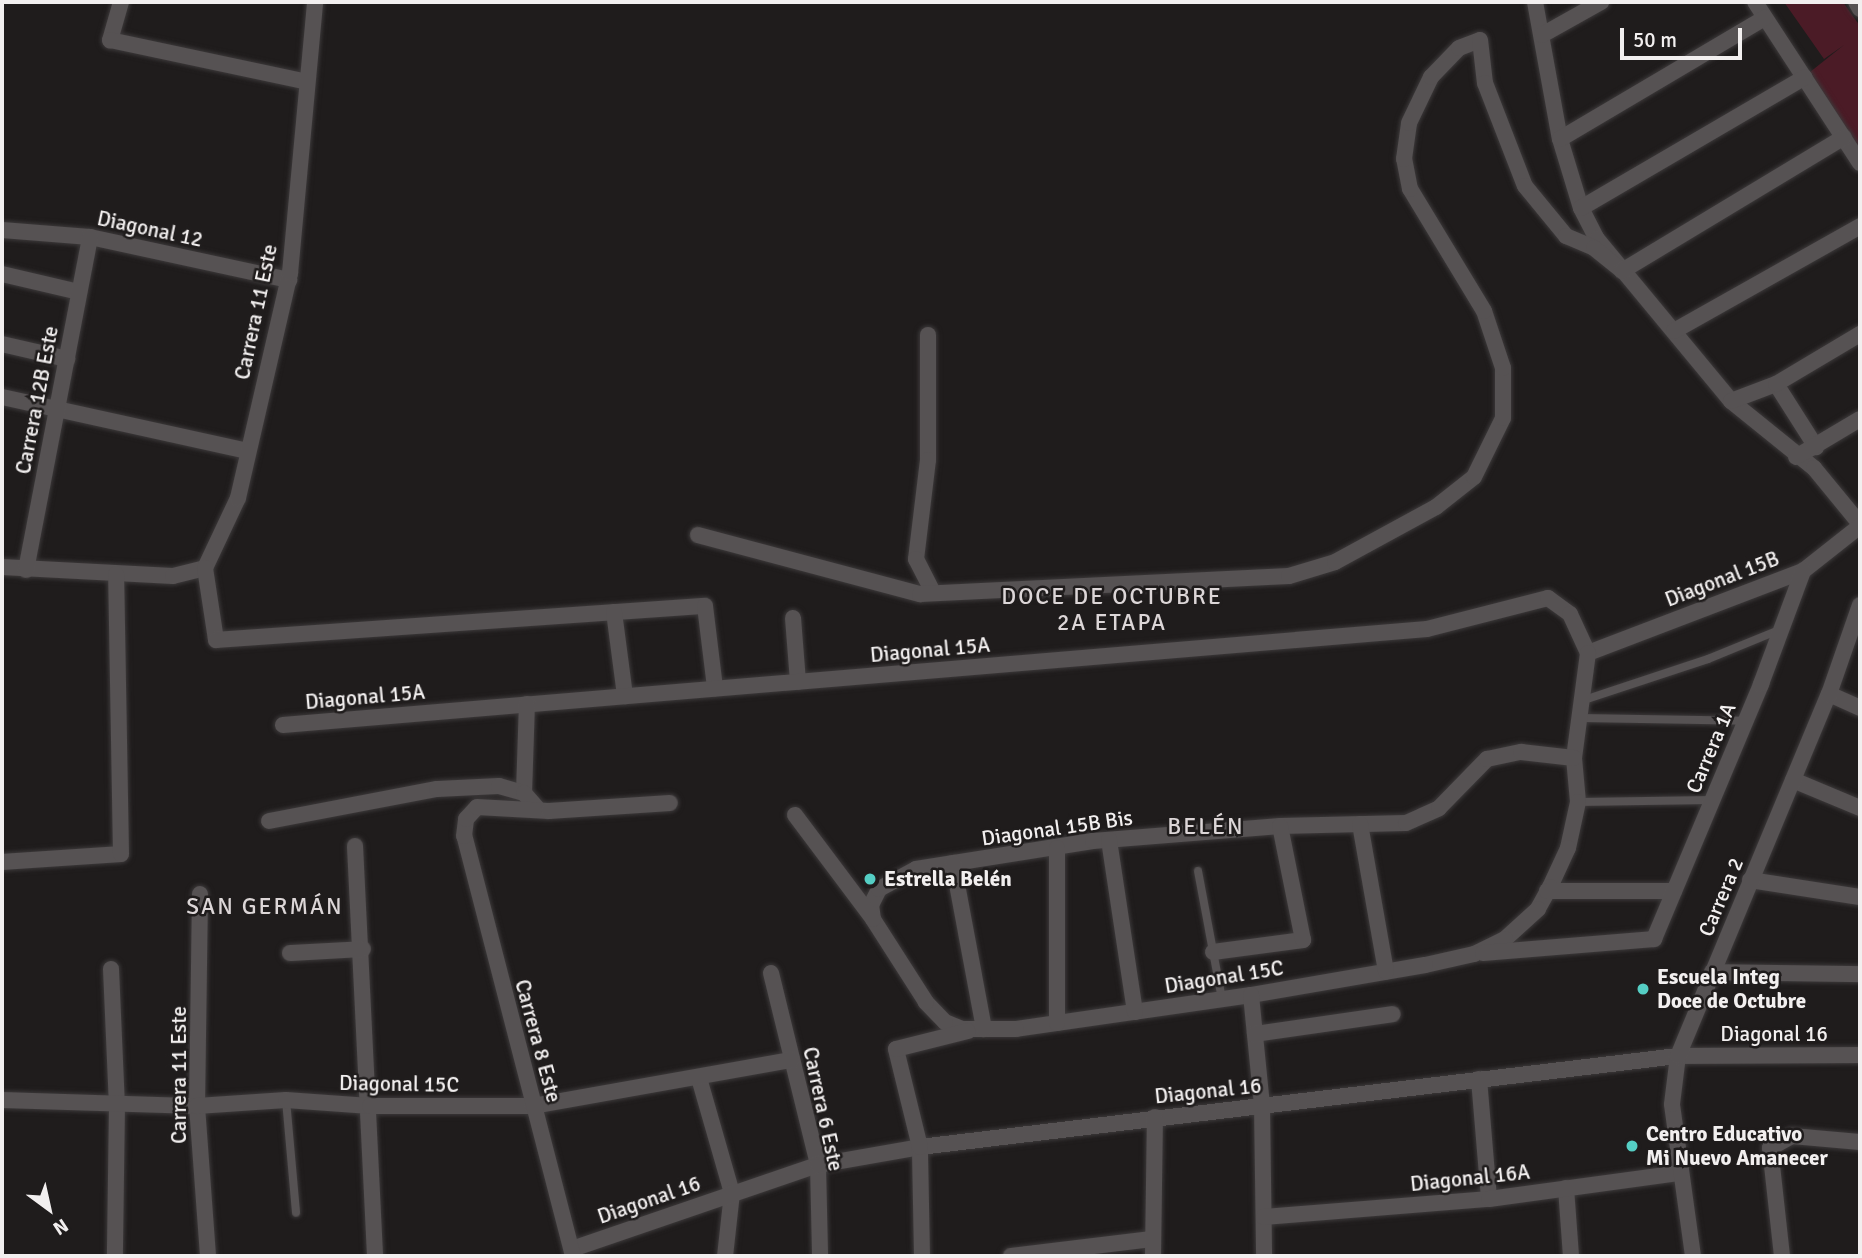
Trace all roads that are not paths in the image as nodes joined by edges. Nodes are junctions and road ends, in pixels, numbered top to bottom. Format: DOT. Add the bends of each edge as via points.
graph roads {
  1 [pos="121,2"];
  2 [pos="315,2"];
  3 [pos="1535,2"];
  4 [pos="1601,2"];
  5 [pos="1755,2"];
  6 [pos="1856,2"];
  7 [pos="1860,9"];
  8 [pos="1765,18"];
  9 [pos="1542,35"];
  10 [pos="1805,77"];
  11 [pos="307,82"];
  12 [pos="1844,137"];
  13 [pos="1560,139"];
  14 [pos="1860,163"];
  15 [pos="1581,208"];
  16 [pos="1860,226"];
  17 [pos="2,230"];
  18 [pos="90,237"];
  19 [pos="1622,271"];
  20 [pos="2,274"];
  21 [pos="289,280"];
  22 [pos="79,292"];
  23 [pos="1674,331"];
  24 [pos="1860,334"];
  25 [pos="928,335"];
  26 [pos="2,344"];
  27 [pos="66,359"];
  28 [pos="1776,384"];
  29 [pos="2,397"];
  30 [pos="1731,401"];
  31 [pos="57,407"];
  32 [pos="1860,419"];
  33 [pos="1816,447"];
  34 [pos="247,451"];
  35 [pos="1796,457"];
  36 [pos="1855,507"];
  37 [pos="1860,525"];
  38 [pos="698,535"];
  39 [pos="2,567"];
  40 [pos="205,568"];
  41 [pos="26,570"];
  42 [pos="1802,571"];
  43 [pos="116,574"];
  44 [pos="933,592"];
  45 [pos="1860,605"];
  46 [pos="614,612"];
  47 [pos="793,618"];
  48 [pos="1781,629"];
  49 [pos="1588,653"];
  50 [pos="798,682"];
  51 [pos="715,688"];
  52 [pos="1829,694"];
  53 [pos="625,696"];
  54 [pos="1584,700"];
  55 [pos="527,704"];
  56 [pos="1860,708"];
  57 [pos="1581,718"];
  58 [pos="1745,721"];
  59 [pos="283,725"];
  60 [pos="1574,758"];
  61 [pos="1793,780"];
  62 [pos="524,793"];
  63 [pos="1712,800"];
  64 [pos="1578,802"];
  65 [pos="670,803"];
  66 [pos="1860,808"];
  67 [pos="538,810"];
  68 [pos="795,815"];
  69 [pos="269,821"];
  70 [pos="1360,824"];
  71 [pos="1280,826"];
  72 [pos="1109,839"];
  73 [pos="355,846"];
  74 [pos="1057,848"];
  75 [pos="2,862"];
  76 [pos="953,863"];
  77 [pos="1198,871"];
  78 [pos="1751,880"];
  79 [pos="1549,889"];
  80 [pos="1674,891"];
  81 [pos="200,894"];
  82 [pos="1860,897"];
  83 [pos="872,912"];
  84 [pos="1654,939"];
  85 [pos="363,949"];
  86 [pos="1213,952"];
  87 [pos="290,953"];
  88 [pos="1474,954"];
  89 [pos="111,969"];
  90 [pos="1386,972"];
  91 [pos="1712,972"];
  92 [pos="771,973"];
  93 [pos="1860,974"];
  94 [pos="1251,995"];
  95 [pos="1222,999"];
  96 [pos="1135,1012"];
  97 [pos="1393,1014"];
  98 [pos="1057,1023"];
  99 [pos="981,1029"];
  100 [pos="1255,1034"];
  101 [pos="1860,1055"];
  102 [pos="1678,1056"];
  103 [pos="792,1060"];
  104 [pos="699,1078"];
  105 [pos="1479,1079"];
  106 [pos="2,1100"];
  107 [pos="286,1100"];
  108 [pos="117,1104"];
  109 [pos="197,1106"];
  110 [pos="370,1106"];
  111 [pos="533,1106"];
  112 [pos="1262,1106"];
  113 [pos="1155,1118"];
  114 [pos="1860,1142"];
  115 [pos="919,1147"];
  116 [pos="818,1165"];
  117 [pos="1681,1173"];
  118 [pos="1566,1188"];
  119 [pos="732,1193"];
  120 [pos="1489,1199"];
  121 [pos="296,1213"];
  122 [pos="1264,1217"];
  123 [pos="1152,1239"];
  124 [pos="574,1252"];
  125 [pos="1037,1255"];
  126 [pos="115,1256"];
  127 [pos="208,1256"];
  128 [pos="375,1256"];
  129 [pos="725,1256"];
  130 [pos="820,1256"];
  131 [pos="922,1256"];
  132 [pos="1012,1256"];
  133 [pos="1153,1256"];
  134 [pos="1264,1256"];
  135 [pos="1571,1256"];
  136 [pos="1693,1256"];
  137 [pos="1782,1256"];
  1 -- 11 [label="street" via="110,40"];
  2 -- 11 [label="street, Carrera 11 Este"];
  3 -- 9 [label="street"];
  4 -- 9 [label="street"];
  5 -- 8 [label="street"];
  6 -- 7 [label="street"];
  8 -- 10 [label="street"];
  8 -- 13 [label="street"];
  9 -- 13 [label="street"];
  10 -- 12 [label="street"];
  10 -- 15 [label="street"];
  11 -- 21 [label="street, Carrera 11 Este"];
  12 -- 14 [label="street"];
  12 -- 19 [label="street"];
  13 -- 15 [label="street"];
  15 -- 19 [label="street"];
  16 -- 23 [label="street"];
  17 -- 18 [label="street, Diagonal 12"];
  18 -- 21 [label="street, Diagonal 12"];
  18 -- 22 [label="street, Carrera 12B Este"];
  19 -- 23 [label="street"];
  19 -- 44 [label="street" via="1594,248 1566,236 1525,186 1485,83 1480,40 1459,48 1430,77 1409,123 1404,159 1410,189 1484,311 1503,368 1503,418 1474,477 1436,507 1335,562 1289,576"];
  20 -- 22 [label="street"];
  21 -- 34 [label="street, Carrera 11 Este"];
  22 -- 27 [label="street, Carrera 12B Este"];
  23 -- 30 [label="street"];
  24 -- 28 [label="street"];
  25 -- 44 [label="street" via="928,460 916,559"];
  26 -- 27 [label="street"];
  27 -- 31 [label="street, Carrera 12B Este"];
  28 -- 30 [label="street"];
  28 -- 33 [label="street"];
  29 -- 31 [label="street"];
  30 -- 35 [label="street"];
  31 -- 34 [label="street"];
  31 -- 41 [label="street, Carrera 12B Este"];
  32 -- 33 [label="street"];
  33 -- 35 [label="street"];
  34 -- 40 [label="street, Carrera 11 Este" via="238,498"];
  35 -- 36 [label="street"];
  36 -- 37 [label="street"];
  37 -- 42 [label="street, Diagonal 15B"];
  38 -- 44 [label="street" via="920,594"];
  39 -- 41 [label="street"];
  40 -- 43 [label="street" via="173,576"];
  40 -- 46 [label="street" via="216,640"];
  41 -- 43 [label="street"];
  42 -- 48 [label="street, Carrera 1A"];
  42 -- 49 [label="street, Diagonal 15B"];
  43 -- 75 [label="street" via="121,854"];
  45 -- 52 [label="street, Carrera 2"];
  46 -- 51 [label="street" via="705,606"];
  46 -- 53 [label="street"];
  47 -- 50 [label="street"];
  48 -- 54 [label="lane"];
  48 -- 58 [label="street, Carrera 1A"];
  49 -- 50 [label="street, Diagonal 15A" via="1570,614 1548,598 1427,629"];
  49 -- 54 [label="street, Diagonal 15C"];
  50 -- 51 [label="street, Diagonal 15A"];
  51 -- 53 [label="street, Diagonal 15A"];
  52 -- 56 [label="street"];
  52 -- 61 [label="street, Carrera 2"];
  53 -- 55 [label="street, Diagonal 15A"];
  54 -- 57 [label="street, Diagonal 15C"];
  55 -- 59 [label="street, Diagonal 15A"];
  55 -- 62 [label="street"];
  57 -- 58 [label="lane"];
  57 -- 60 [label="street, Diagonal 15C"];
  58 -- 63 [label="street, Carrera 1A"];
  60 -- 64 [label="street, Diagonal 15C"];
  60 -- 70 [label="street, Diagonal 15B Bis" via="1521,752 1487,759 1423,818"];
  61 -- 66 [label="street"];
  61 -- 78 [label="street, Carrera 2"];
  62 -- 67 [label="street"];
  62 -- 69 [label="street" via="499,786 437,789"];
  63 -- 64 [label="lane"];
  63 -- 80 [label="street, Carrera 1A"];
  64 -- 79 [label="street, Diagonal 15C" via="1568,848"];
  65 -- 67 [label="street"];
  67 -- 111 [label="street, Carrera 8 Este" via="477,807 466,819 464,836"];
  68 -- 83 [label="street"];
  70 -- 71 [label="street, Diagonal 15B Bis"];
  70 -- 90 [label="street"];
  71 -- 72 [label="street, Diagonal 15B Bis"];
  71 -- 86 [label="street" via="1303,940"];
  72 -- 74 [label="street, Diagonal 15B Bis"];
  72 -- 96 [label="street"];
  73 -- 85 [label="street"];
  74 -- 76 [label="street, Diagonal 15B Bis"];
  74 -- 98 [label="street"];
  76 -- 83 [label="street, Diagonal 15B Bis" via="916,869 879,889"];
  76 -- 99 [label="street"];
  77 -- 86 [label="lane"];
  78 -- 82 [label="street"];
  78 -- 91 [label="street, Carrera 2"];
  79 -- 80 [label="street"];
  79 -- 88 [label="street, Diagonal 15C" via="1522,926"];
  80 -- 84 [label="street, Carrera 1A"];
  81 -- 109 [label="street, Carrera 11 Este"];
  83 -- 99 [label="street, Diagonal 15C" via="905,973 945,1022"];
  84 -- 88 [label="street, Diagonal 15C"];
  85 -- 87 [label="street"];
  85 -- 110 [label="street"];
  86 -- 95 [label="lane"];
  88 -- 90 [label="street, Diagonal 15C"];
  89 -- 108 [label="street"];
  90 -- 94 [label="street, Diagonal 15C"];
  91 -- 93 [label="street"];
  91 -- 102 [label="street, Carrera 2"];
  92 -- 103 [label="street, Carrera 6 Este"];
  94 -- 95 [label="street, Diagonal 15C"];
  94 -- 100 [label="street"];
  95 -- 96 [label="street, Diagonal 15C"];
  96 -- 98 [label="street, Diagonal 15C"];
  97 -- 100 [label="street"];
  98 -- 99 [label="street, Diagonal 15C"];
  99 -- 115 [label="street, Diagonal 15C" via="896,1049"];
  100 -- 112 [label="street"];
  101 -- 102 [label="street, Diagonal 16"];
  102 -- 105 [label="street, Diagonal 16"];
  102 -- 117 [label="street, Carrera 2" via="1672,1104"];
  103 -- 104 [label="street, Diagonal 15C"];
  103 -- 116 [label="street, Carrera 6 Este"];
  104 -- 111 [label="street, Diagonal 15C"];
  104 -- 119 [label="street"];
  105 -- 112 [label="street, Diagonal 16"];
  105 -- 120 [label="street"];
  106 -- 108 [label="street, Diagonal 15C"];
  107 -- 109 [label="street, Diagonal 15C"];
  107 -- 110 [label="street, Diagonal 15C"];
  107 -- 121 [label="lane"];
  108 -- 109 [label="street, Diagonal 15C"];
  108 -- 126 [label="street"];
  109 -- 127 [label="street, Carrera 11 Este"];
  110 -- 111 [label="street, Diagonal 15C"];
  110 -- 128 [label="street"];
  111 -- 124 [label="street, Carrera 8 Este"];
  112 -- 113 [label="street, Diagonal 16"];
  112 -- 122 [label="street"];
  113 -- 115 [label="street, Diagonal 16"];
  113 -- 123 [label="street"];
  114 -- 137 [label="street" via="1792,1136 1769,1148"];
  115 -- 116 [label="street, Diagonal 16"];
  115 -- 131 [label="street"];
  116 -- 119 [label="street, Diagonal 16"];
  116 -- 130 [label="street, Carrera 6 Este"];
  117 -- 118 [label="street, Diagonal 16A"];
  117 -- 136 [label="street, Carrera 2"];
  118 -- 120 [label="street, Diagonal 16A"];
  118 -- 135 [label="street"];
  119 -- 124 [label="street, Diagonal 16"];
  119 -- 129 [label="street"];
  120 -- 122 [label="street, Diagonal 16A"];
  122 -- 134 [label="street"];
  123 -- 125 [label="street"];
  123 -- 133 [label="street"];
  125 -- 132 [label="street"];
}
